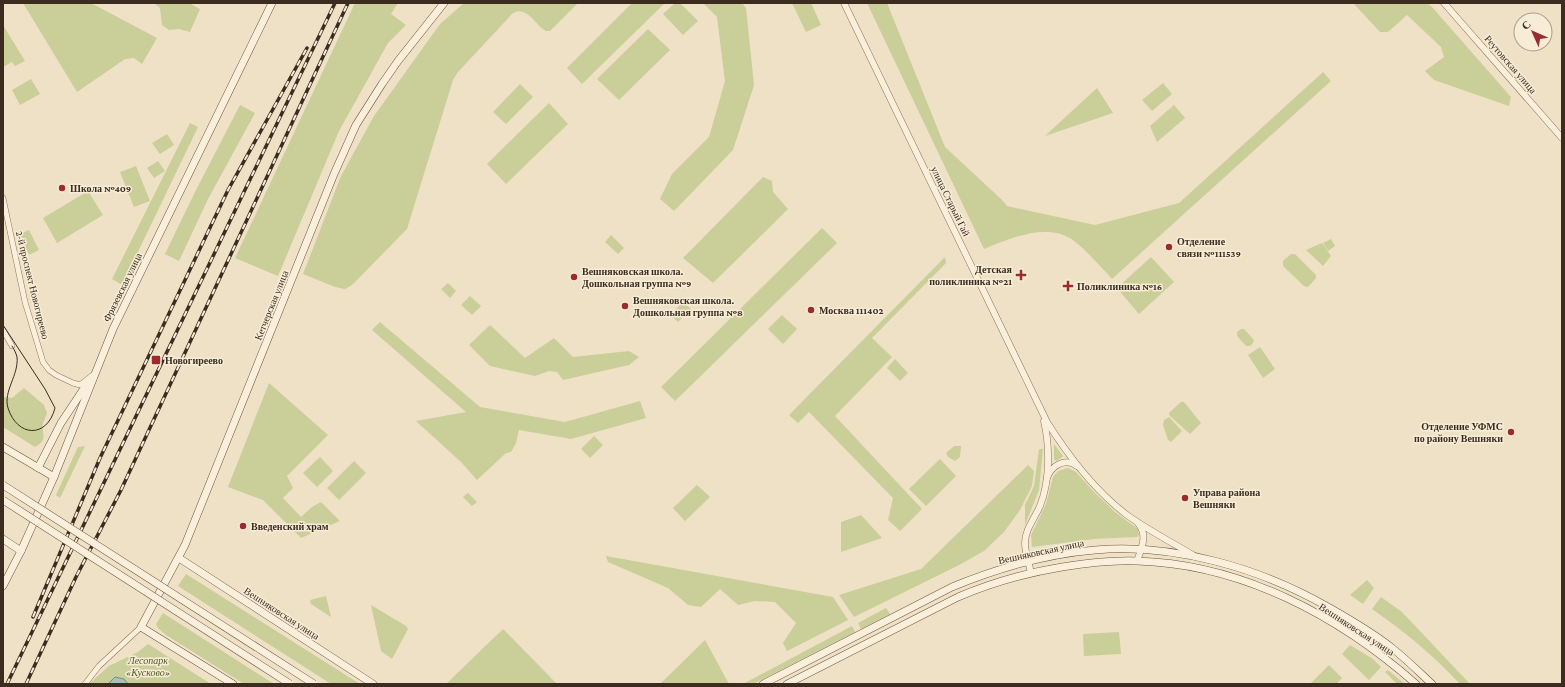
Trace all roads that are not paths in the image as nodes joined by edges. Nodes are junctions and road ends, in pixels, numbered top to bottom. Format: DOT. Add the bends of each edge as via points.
graph roads {
  1 [pos="272,3"];
  2 [pos="444,3"];
  3 [pos="844,3"];
  4 [pos="1444,3"];
  5 [pos="1562,138"];
  6 [pos="3,198"];
  7 [pos="3,330"];
  8 [pos="12,346"];
  9 [pos="94,374"];
  10 [pos="1040,408"];
  11 [pos="3,448"];
  12 [pos="38,468"];
  13 [pos="1080,469"];
  14 [pos="54,477"];
  15 [pos="1046,482"];
  16 [pos="3,484"];
  17 [pos="3,500"];
  18 [pos="1136,521"];
  19 [pos="3,539"];
  20 [pos="1141,550"];
  21 [pos="21,551"];
  22 [pos="179,558"];
  23 [pos="1197,558"];
  24 [pos="1138,561"];
  25 [pos="1029,562"];
  26 [pos="1032,573"];
  27 [pos="3,586"];
  28 [pos="908,610"];
  29 [pos="913,620"];
  30 [pos="141,627"];
  31 [pos="85,684"];
  32 [pos="233,684"];
  33 [pos="290,684"];
  34 [pos="314,684"];
  35 [pos="373,684"];
  36 [pos="763,684"];
  37 [pos="787,684"];
  38 [pos="1416,684"];
  39 [pos="1432,684"];
  1 -- 9 [label="main road, Фрязевская улица" via="113,329"];
  2 -- 22 [label="main road, Кетчерская улица" via="398,61 356,125"];
  3 -- 10 [label="street, улица Старый Гай"];
  4 -- 5 [label="street, Реутовская улица"];
  6 -- 9 [label="street, 2-й проспект Новогиреево" via="25,302 43,362 52,373 72,383 80,384"];
  7 -- 8 [label="street"];
  9 -- 12 [label="main road" via="61,423"];
  9 -- 14 [label="main road, Фрязевская улица"];
  10 -- 13 [label="street, улица Старый Гай" via="1057,438"];
  10 -- 15 [label="street, улица Старый Гай" via="1046,430"];
  11 -- 12 [label="main road"];
  12 -- 14 [label="main road"];
  13 -- 15 [label="street, улица Старый Гай" via="1071,463 1061,463 1051,471"];
  13 -- 18 [label="street, улица Старый Гай"];
  14 -- 21 [label="main road, Фрязевская улица"];
  15 -- 25 [label="street, улица Старый Гай" via="1040,506 1026,535"];
  16 -- 34 [label="main road, bridge"];
  17 -- 33 [label="main road, bridge"];
  18 -- 20 [label="street, улица Старый Гай" via="1144,534"];
  18 -- 23 [label="street, улица Старый Гай"];
  19 -- 21 [label="main road"];
  20 -- 23 [label="main road, Вешняковская улица"];
  20 -- 24 [label="street, улица Старый Гай"];
  20 -- 25 [label="main road, Вешняковская улица" via="1096,550"];
  21 -- 27 [label="main road, Фрязевская улица"];
  22 -- 30 [label="main road, Кетчерская улица"];
  22 -- 35 [label="main road, Вешняковская улица"];
  23 -- 39 [label="main road, Вешняковская улица" via="1254,573 1312,598 1391,647"];
  24 -- 26 [label="main road, Вешняковская улица" via="1091,562"];
  24 -- 38 [label="main road, Вешняковская улица" via="1183,565 1224,574 1277,594 1321,615 1348,632 1380,653"];
  25 -- 26 [label="street, улица Старый Гай"];
  25 -- 28 [label="main road, Вешняковская улица" via="982,575"];
  26 -- 29 [label="main road, Вешняковская улица" via="986,585"];
  28 -- 29 [label="street" via="915,612 916,617"];
  28 -- 36 [label="main road, Вешняковская улица"];
  29 -- 37 [label="main road, Вешняковская улица"];
  30 -- 31 [label="street" via="99,666"];
  30 -- 32 [label="main road"];
}
